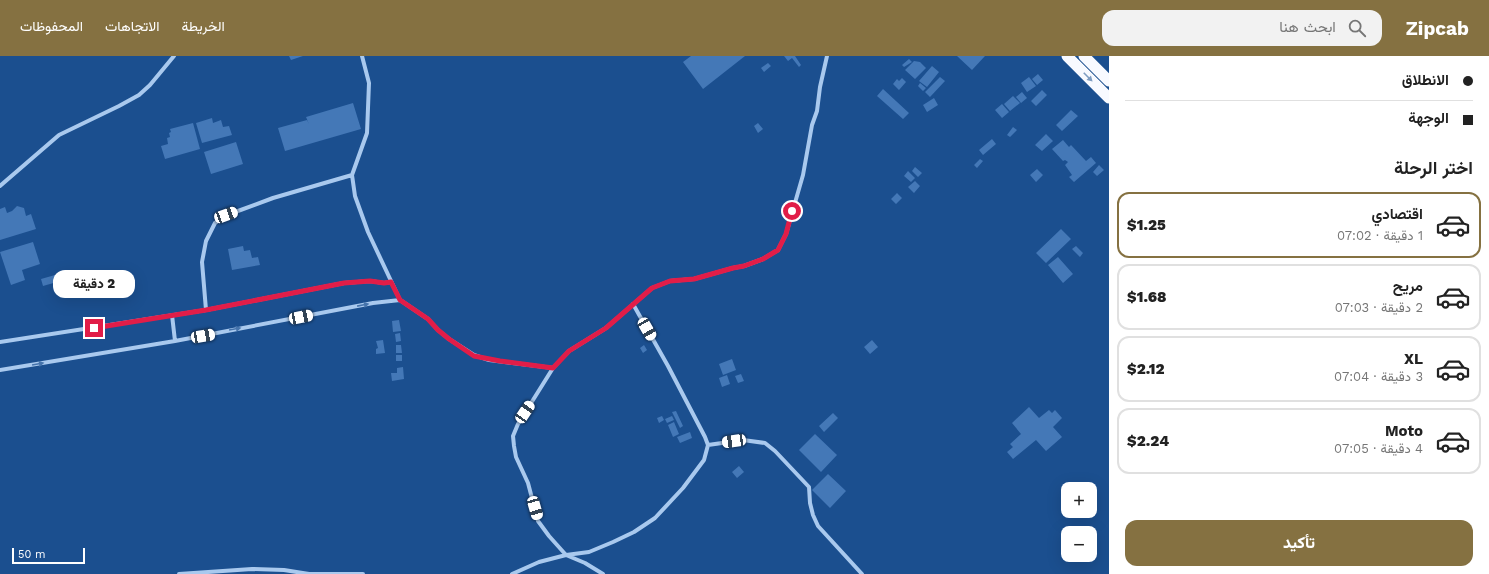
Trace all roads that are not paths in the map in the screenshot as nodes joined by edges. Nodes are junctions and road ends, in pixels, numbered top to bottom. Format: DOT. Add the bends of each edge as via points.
graph roads {
  1 [pos="174,56"];
  2 [pos="362,56"];
  3 [pos="827,56"];
  4 [pos="1067,56"];
  5 [pos="1084,56"];
  6 [pos="1109,81"];
  7 [pos="1109,98"];
  8 [pos="352,175"];
  9 [pos="0,186"];
  10 [pos="391,282"];
  11 [pos="400,300"];
  12 [pos="633,304"];
  13 [pos="206,310"];
  14 [pos="172,315"];
  15 [pos="175,341"];
  16 [pos="0,342"];
  17 [pos="553,368"];
  18 [pos="0,370"];
  19 [pos="708,445"];
  20 [pos="566,555"];
  21 [pos="179,574"];
  22 [pos="363,574"];
  23 [pos="512,574"];
  24 [pos="603,574"];
  25 [pos="862,574"];
  1 -- 9 [label="street" via="139,95 59,134"];
  2 -- 8 [label="street" via="369,83 367,133"];
  3 -- 12 [label="street" via="818,111 812,125 803,175 786,234 778,250 744,266 694,279 670,281 652,288"];
  4 -- 7 [label="highway, one-way"];
  5 -- 6 [label="highway"];
  8 -- 10 [label="street" via="355,196 368,232"];
  8 -- 13 [label="street" via="260,203 226,215 215,223 206,241 202,262"];
  10 -- 11 [label="street"];
  10 -- 13 [label="street" via="344,283"];
  15 -- 11 [label="street, one-way"];
  11 -- 17 [label="street" via="474,356"];
  12 -- 17 [label="street" via="606,328 569,351"];
  12 -- 19 [label="street" via="689,405"];
  13 -- 14 [label="street"];
  14 -- 15 [label="street"];
  14 -- 16 [label="street"];
  18 -- 15 [label="street, one-way"];
  17 -- 20 [label="street" via="513,436 516,456 528,482 538,521"];
  19 -- 20 [label="street" via="704,460 694,476 655,518 634,532 589,552"];
  19 -- 25 [label="street" via="743,440 765,443 770,447 809,487 813,516 818,526"];
  20 -- 23 [label="street" via="538,562"];
  20 -- 24 [label="street" via="586,563"];
  21 -- 22 [label="street" via="252,569 309,574"];
}
